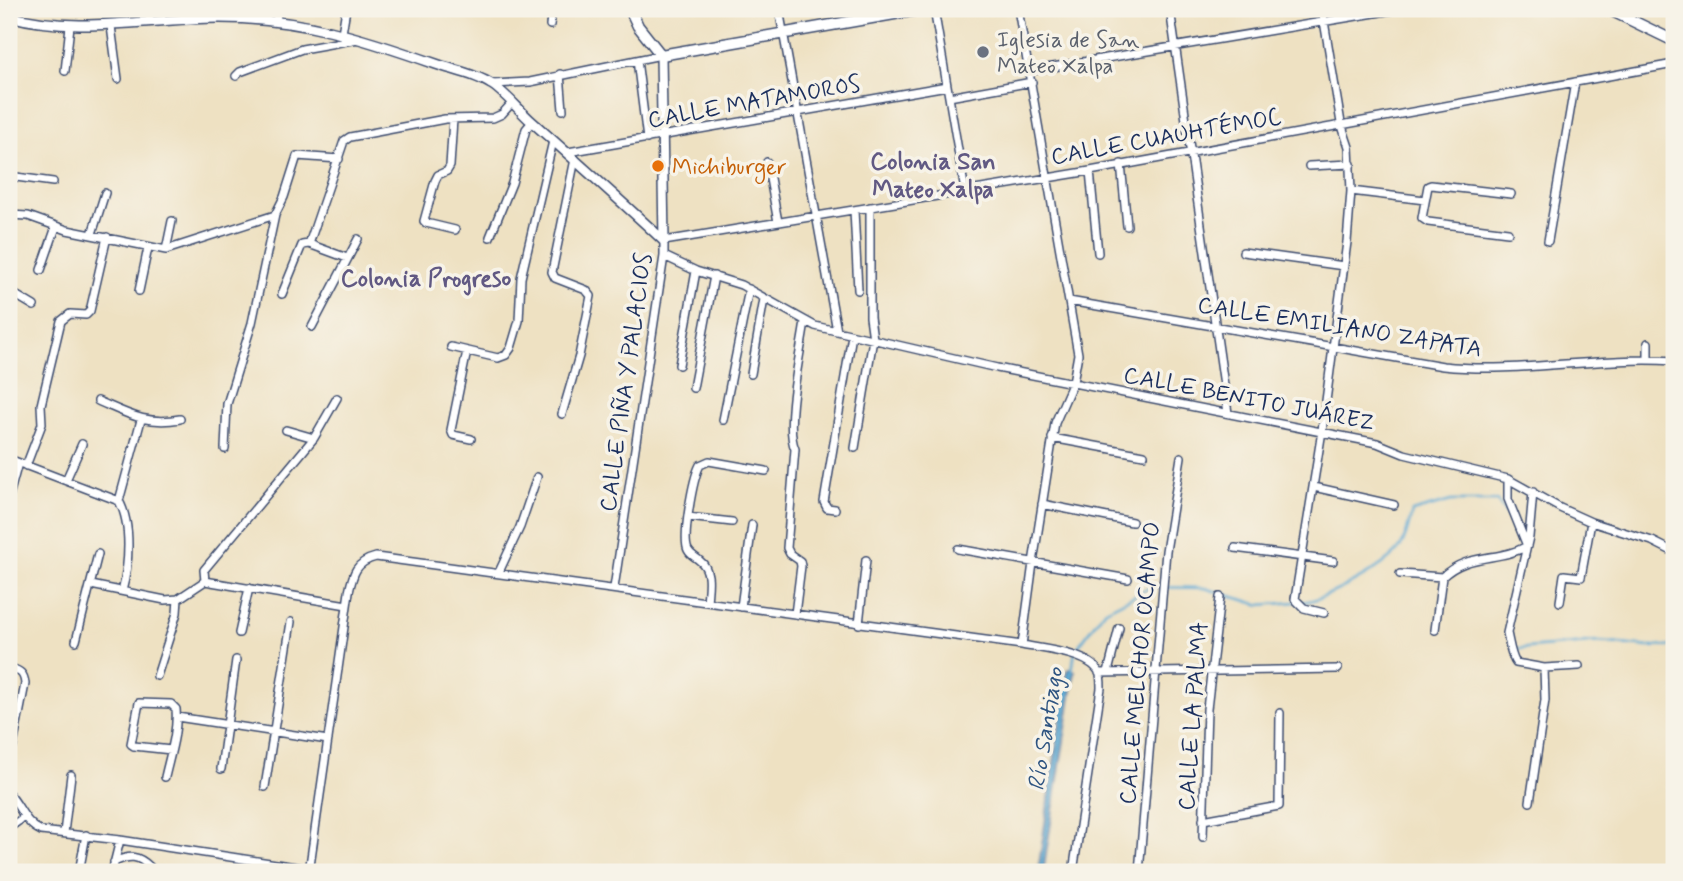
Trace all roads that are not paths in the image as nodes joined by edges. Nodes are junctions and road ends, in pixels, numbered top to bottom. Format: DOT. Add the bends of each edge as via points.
graph roads {
  1 [pos="149,9"];
  2 [pos="276,9"];
  3 [pos="346,9"];
  4 [pos="552,9"];
  5 [pos="631,9"];
  6 [pos="779,9"];
  7 [pos="923,9"];
  8 [pos="934,9"];
  9 [pos="1018,9"];
  10 [pos="1170,9"];
  11 [pos="1322,9"];
  12 [pos="1399,9"];
  13 [pos="1608,9"];
  14 [pos="9,16"];
  15 [pos="1324,20"];
  16 [pos="277,21"];
  17 [pos="150,22"];
  18 [pos="550,25"];
  19 [pos="70,26"];
  20 [pos="111,26"];
  21 [pos="342,33"];
  22 [pos="783,34"];
  23 [pos="359,38"];
  24 [pos="1674,41"];
  25 [pos="1175,46"];
  26 [pos="661,55"];
  27 [pos="637,60"];
  28 [pos="1674,64"];
  29 [pos="65,71"];
  30 [pos="1030,71"];
  31 [pos="560,75"];
  32 [pos="236,76"];
  33 [pos="118,79"];
  34 [pos="1031,82"];
  35 [pos="1575,82"];
  36 [pos="492,84"];
  37 [pos="947,86"];
  38 [pos="949,97"];
  39 [pos="511,104"];
  40 [pos="563,110"];
  41 [pos="797,113"];
  42 [pos="453,119"];
  43 [pos="532,122"];
  44 [pos="1341,123"];
  45 [pos="662,138"];
  46 [pos="647,139"];
  47 [pos="553,141"];
  48 [pos="1189,152"];
  49 [pos="571,155"];
  50 [pos="338,159"];
  51 [pos="767,162"];
  52 [pos="1121,164"];
  53 [pos="1351,164"];
  54 [pos="1309,166"];
  55 [pos="1090,171"];
  56 [pos="9,176"];
  57 [pos="1047,177"];
  58 [pos="53,182"];
  59 [pos="965,191"];
  60 [pos="1351,191"];
  61 [pos="105,193"];
  62 [pos="1511,194"];
  63 [pos="1424,200"];
  64 [pos="870,207"];
  65 [pos="854,209"];
  66 [pos="9,215"];
  67 [pos="275,215"];
  68 [pos="816,216"];
  69 [pos="172,221"];
  70 [pos="778,222"];
  71 [pos="1127,226"];
  72 [pos="56,227"];
  73 [pos="455,230"];
  74 [pos="1508,232"];
  75 [pos="92,234"];
  76 [pos="107,237"];
  77 [pos="490,237"];
  78 [pos="358,239"];
  79 [pos="664,241"];
  80 [pos="1548,241"];
  81 [pos="309,244"];
  82 [pos="148,248"];
  83 [pos="166,250"];
  84 [pos="1243,252"];
  85 [pos="1098,253"];
  86 [pos="664,256"];
  87 [pos="347,258"];
  88 [pos="1344,266"];
  89 [pos="1674,269"];
  90 [pos="41,270"];
  91 [pos="696,271"];
  92 [pos="714,276"];
  93 [pos="1674,279"];
  94 [pos="749,289"];
  95 [pos="139,290"];
  96 [pos="858,290"];
  97 [pos="9,291"];
  98 [pos="282,293"];
  99 [pos="765,299"];
  100 [pos="1069,301"];
  101 [pos="34,306"];
  102 [pos="805,322"];
  103 [pos="1215,326"];
  104 [pos="312,327"];
  105 [pos="836,331"];
  106 [pos="852,335"];
  107 [pos="873,340"];
  108 [pos="1648,343"];
  109 [pos="451,347"];
  110 [pos="1333,347"];
  111 [pos="467,351"];
  112 [pos="1648,360"];
  113 [pos="1674,360"];
  114 [pos="680,365"];
  115 [pos="751,374"];
  116 [pos="1073,382"];
  117 [pos="693,388"];
  118 [pos="337,398"];
  119 [pos="98,401"];
  120 [pos="1228,413"];
  121 [pos="562,414"];
  122 [pos="180,419"];
  123 [pos="141,420"];
  124 [pos="723,420"];
  125 [pos="286,430"];
  126 [pos="1322,431"];
  127 [pos="313,438"];
  128 [pos="1052,438"];
  129 [pos="471,439"];
  130 [pos="82,444"];
  131 [pos="855,448"];
  132 [pos="225,449"];
  133 [pos="1144,455"];
  134 [pos="1181,457"];
  135 [pos="9,459"];
  136 [pos="22,464"];
  137 [pos="766,471"];
  138 [pos="537,477"];
  139 [pos="1508,479"];
  140 [pos="66,481"];
  141 [pos="1314,487"];
  142 [pos="1533,492"];
  143 [pos="9,496"];
  144 [pos="119,501"];
  145 [pos="1042,504"];
  146 [pos="1394,505"];
  147 [pos="835,509"];
  148 [pos="688,517"];
  149 [pos="732,522"];
  150 [pos="1132,522"];
  151 [pos="1591,522"];
  152 [pos="752,525"];
  153 [pos="1674,541"];
  154 [pos="1235,548"];
  155 [pos="958,549"];
  156 [pos="1522,549"];
  157 [pos="1673,551"];
  158 [pos="98,555"];
  159 [pos="1302,556"];
  160 [pos="866,560"];
  161 [pos="1333,561"];
  162 [pos="1032,564"];
  163 [pos="499,572"];
  164 [pos="1400,574"];
  165 [pos="1442,577"];
  166 [pos="1128,579"];
  167 [pos="205,581"];
  168 [pos="91,585"];
  169 [pos="249,588"];
  170 [pos="614,588"];
  171 [pos="122,591"];
  172 [pos="1220,597"];
  173 [pos="178,599"];
  174 [pos="707,601"];
  175 [pos="1560,602"];
  176 [pos="347,605"];
  177 [pos="741,607"];
  178 [pos="1324,613"];
  179 [pos="795,614"];
  180 [pos="291,621"];
  181 [pos="859,624"];
  182 [pos="1119,628"];
  183 [pos="1435,630"];
  184 [pos="239,633"];
  185 [pos="76,641"];
  186 [pos="1022,645"];
  187 [pos="236,660"];
  188 [pos="1579,666"];
  189 [pos="9,667"];
  190 [pos="1544,668"];
  191 [pos="1338,669"];
  192 [pos="1103,672"];
  193 [pos="1213,672"];
  194 [pos="1157,673"];
  195 [pos="157,676"];
  196 [pos="1280,713"];
  197 [pos="177,717"];
  198 [pos="229,724"];
  199 [pos="274,731"];
  200 [pos="328,740"];
  201 [pos="171,750"];
  202 [pos="9,752"];
  203 [pos="221,769"];
  204 [pos="71,775"];
  205 [pos="165,777"];
  206 [pos="265,787"];
  207 [pos="9,794"];
  208 [pos="1530,802"];
  209 [pos="24,817"];
  210 [pos="1203,820"];
  211 [pos="9,828"];
  212 [pos="64,833"];
  213 [pos="86,835"];
  214 [pos="1203,837"];
  215 [pos="120,840"];
  216 [pos="114,862"];
  217 [pos="150,867"];
  218 [pos="309,871"];
  219 [pos="79,872"];
  220 [pos="112,872"];
  221 [pos="1073,872"];
  222 [pos="1139,872"];
  1 -- 17 [label="street"];
  2 -- 16 [label="street"];
  3 -- 21 [label="street"];
  4 -- 18 [label="street"];
  5 -- 26 [label="main road"];
  6 -- 22 [label="street"];
  7 -- 22 [label="main road"];
  8 -- 37 [label="street"];
  9 -- 30 [label="street"];
  10 -- 25 [label="street"];
  11 -- 15 [label="street"];
  12 -- 15 [label="street"];
  13 -- 24 [label="main road"];
  14 -- 19 [label="street"];
  15 -- 25 [label="street"];
  15 -- 44 [label="street"];
  16 -- 17 [label="street"];
  16 -- 21 [label="street"];
  17 -- 20 [label="street"];
  19 -- 20 [label="street"];
  19 -- 29 [label="street"];
  20 -- 33 [label="street"];
  21 -- 23 [label="street"];
  22 -- 26 [label="main road"];
  22 -- 41 [label="street"];
  23 -- 32 [label="street" via="302,49"];
  23 -- 36 [label="street"];
  25 -- 30 [label="street"];
  25 -- 48 [label="street"];
  26 -- 27 [label="street"];
  26 -- 45 [label="street, CALLE PIÑA Y PALACIOS"];
  27 -- 31 [label="street"];
  27 -- 46 [label="street"];
  28 -- 35 [label="street, CALLE CUAUHTÉMOC"];
  30 -- 34 [label="street"];
  31 -- 36 [label="street"];
  31 -- 40 [label="street"];
  34 -- 38 [label="street"];
  34 -- 57 [label="street"];
  35 -- 44 [label="street, CALLE CUAUHTÉMOC"];
  35 -- 80 [label="street"];
  36 -- 39 [label="street"];
  37 -- 38 [label="street"];
  37 -- 41 [label="street, CALLE MATAMOROS"];
  38 -- 59 [label="street"];
  39 -- 42 [label="street" via="494,118"];
  39 -- 43 [label="street"];
  41 -- 45 [label="street, CALLE MATAMOROS"];
  41 -- 68 [label="street"];
  42 -- 50 [label="street" via="351,137 344,141"];
  42 -- 73 [label="street" via="450,166 435,181 424,220"];
  43 -- 47 [label="street"];
  43 -- 77 [label="street"];
  44 -- 48 [label="street, CALLE CUAUHTÉMOC"];
  44 -- 53 [label="street"];
  45 -- 46 [label="street, CALLE MATAMOROS"];
  45 -- 79 [label="street, CALLE PIÑA Y PALACIOS"];
  46 -- 49 [label="street, CALLE MATAMOROS"];
  47 -- 49 [label="street"];
  47 -- 111 [label="street" via="521,278 519,321 511,348 498,358"];
  48 -- 52 [label="street, CALLE CUAUHTÉMOC"];
  48 -- 103 [label="street"];
  49 -- 79 [label="street"];
  49 -- 121 [label="street" via="552,272 555,278 591,296"];
  50 -- 67 [label="street" via="297,156"];
  50 -- 81 [label="street"];
  51 -- 70 [label="street"];
  52 -- 55 [label="street, CALLE CUAUHTÉMOC"];
  52 -- 71 [label="street"];
  53 -- 54 [label="street"];
  53 -- 60 [label="street"];
  55 -- 57 [label="street, CALLE CUAUHTÉMOC"];
  55 -- 85 [label="street"];
  56 -- 58 [label="street"];
  57 -- 59 [label="street, CALLE CUAUHTÉMOC"];
  57 -- 100 [label="street"];
  59 -- 64 [label="street, CALLE CUAUHTÉMOC"];
  60 -- 63 [label="street"];
  60 -- 88 [label="street"];
  61 -- 75 [label="street"];
  62 -- 63 [label="street" via="1431,185"];
  63 -- 74 [label="street" via="1424,221"];
  64 -- 65 [label="street, CALLE CUAUHTÉMOC"];
  64 -- 107 [label="street"];
  65 -- 68 [label="street, CALLE CUAUHTÉMOC"];
  65 -- 96 [label="street"];
  66 -- 72 [label="street" via="28,216"];
  67 -- 83 [label="street"];
  67 -- 132 [label="street" via="252,323 227,404"];
  68 -- 70 [label="street, CALLE CUAUHTÉMOC"];
  68 -- 105 [label="street"];
  69 -- 83 [label="street"];
  70 -- 79 [label="street, CALLE CUAUHTÉMOC"];
  72 -- 75 [label="street"];
  72 -- 90 [label="street"];
  75 -- 76 [label="street"];
  76 -- 82 [label="street"];
  76 -- 136 [label="street" via="90,311 70,314 61,321 41,405 42,424"];
  78 -- 87 [label="street"];
  79 -- 86 [label="street, CALLE PIÑA Y PALACIOS"];
  81 -- 87 [label="street"];
  81 -- 98 [label="street" via="302,245"];
  82 -- 83 [label="street"];
  82 -- 95 [label="street"];
  84 -- 88 [label="street"];
  86 -- 91 [label="street, CALLE BENITO JUÁREZ"];
  86 -- 170 [label="street, CALLE PIÑA Y PALACIOS"];
  87 -- 104 [label="street"];
  88 -- 110 [label="street"];
  89 -- 93 [label="street"];
  91 -- 92 [label="street, CALLE BENITO JUÁREZ"];
  91 -- 114 [label="street"];
  92 -- 94 [label="street, CALLE BENITO JUÁREZ"];
  92 -- 117 [label="street"];
  94 -- 99 [label="street, CALLE BENITO JUÁREZ"];
  94 -- 124 [label="street"];
  97 -- 101 [label="street"];
  99 -- 102 [label="street, CALLE BENITO JUÁREZ"];
  99 -- 115 [label="street"];
  100 -- 103 [label="street, CALLE EMILIANO ZAPATA"];
  100 -- 116 [label="street" via="1078,354"];
  102 -- 105 [label="street, CALLE BENITO JUÁREZ"];
  102 -- 179 [label="street" via="790,440 794,449 788,548 801,566"];
  103 -- 110 [label="street, CALLE EMILIANO ZAPATA"];
  103 -- 120 [label="street"];
  105 -- 106 [label="street, CALLE BENITO JUÁREZ"];
  106 -- 107 [label="street, CALLE BENITO JUÁREZ"];
  106 -- 147 [label="street" via="824,502"];
  107 -- 116 [label="street, CALLE BENITO JUÁREZ"];
  107 -- 131 [label="street"];
  108 -- 112 [label="street"];
  109 -- 111 [label="street"];
  110 -- 112 [label="street, CALLE EMILIANO ZAPATA" via="1479,370"];
  110 -- 126 [label="street"];
  111 -- 129 [label="street" via="451,430 453,435"];
  112 -- 113 [label="street, CALLE EMILIANO ZAPATA"];
  116 -- 120 [label="street, CALLE BENITO JUÁREZ"];
  116 -- 128 [label="street"];
  118 -- 127 [label="street"];
  119 -- 123 [label="street"];
  120 -- 126 [label="street, CALLE BENITO JUÁREZ"];
  122 -- 123 [label="street"];
  123 -- 144 [label="street"];
  125 -- 127 [label="street"];
  126 -- 139 [label="street, CALLE BENITO JUÁREZ"];
  126 -- 141 [label="street"];
  127 -- 167 [label="street" via="204,570"];
  128 -- 133 [label="street"];
  128 -- 145 [label="street"];
  130 -- 140 [label="street"];
  134 -- 194 [label="street, CALLE MELCHOR OCAMPO" via="1166,551"];
  135 -- 136 [label="street"];
  136 -- 140 [label="street"];
  136 -- 143 [label="street"];
  137 -- 148 [label="street" via="709,461 700,465"];
  138 -- 163 [label="street"];
  139 -- 142 [label="street, CALLE BENITO JUÁREZ"];
  139 -- 156 [label="street" via="1508,499"];
  140 -- 144 [label="street"];
  141 -- 146 [label="street"];
  141 -- 159 [label="street"];
  142 -- 151 [label="street, CALLE BENITO JUÁREZ"];
  142 -- 156 [label="street"];
  144 -- 171 [label="street" via="128,562"];
  145 -- 150 [label="street"];
  145 -- 162 [label="street"];
  148 -- 149 [label="street"];
  148 -- 174 [label="street" via="686,547 709,573"];
  151 -- 157 [label="street, CALLE BENITO JUÁREZ"];
  151 -- 175 [label="street" via="1581,577 1564,575"];
  152 -- 177 [label="street"];
  153 -- 157 [label="street, CALLE BENITO JUÁREZ"];
  154 -- 159 [label="street"];
  155 -- 162 [label="street"];
  156 -- 165 [label="street" via="1454,566"];
  156 -- 190 [label="street" via="1507,633 1512,657 1521,666"];
  158 -- 168 [label="street"];
  159 -- 161 [label="street"];
  159 -- 178 [label="street" via="1296,601"];
  160 -- 181 [label="street"];
  162 -- 166 [label="street"];
  162 -- 186 [label="street"];
  163 -- 170 [label="street"];
  163 -- 176 [label="street" via="376,557 355,569"];
  164 -- 165 [label="street"];
  165 -- 183 [label="street"];
  167 -- 169 [label="street"];
  167 -- 173 [label="street"];
  168 -- 171 [label="street"];
  168 -- 185 [label="street"];
  169 -- 176 [label="street"];
  169 -- 184 [label="street"];
  170 -- 174 [label="street"];
  171 -- 173 [label="street"];
  172 -- 193 [label="street, CALLE LA PALMA"];
  173 -- 195 [label="street"];
  174 -- 177 [label="street"];
  176 -- 200 [label="street"];
  177 -- 179 [label="street"];
  179 -- 181 [label="street"];
  180 -- 199 [label="street"];
  181 -- 186 [label="street"];
  182 -- 192 [label="street"];
  186 -- 192 [label="street" via="1081,658"];
  187 -- 198 [label="street"];
  188 -- 190 [label="street"];
  189 -- 202 [label="street" via="21,671 25,684"];
  190 -- 208 [label="street" via="1545,700"];
  191 -- 193 [label="street"];
  192 -- 194 [label="street"];
  192 -- 221 [label="street"];
  193 -- 194 [label="street"];
  193 -- 210 [label="street, CALLE LA PALMA"];
  194 -- 222 [label="street, CALLE MELCHOR OCAMPO"];
  196 -- 210 [label="street" via="1279,806"];
  197 -- 198 [label="street"];
  197 -- 201 [label="street"];
  197 -- 201 [label="street" via="174,705 139,703 131,744"];
  198 -- 199 [label="street"];
  198 -- 203 [label="street"];
  199 -- 200 [label="street"];
  199 -- 206 [label="street"];
  200 -- 218 [label="street"];
  201 -- 205 [label="street"];
  204 -- 212 [label="street"];
  207 -- 209 [label="street"];
  209 -- 211 [label="street"];
  209 -- 212 [label="street" via="41,831"];
  210 -- 214 [label="street, CALLE LA PALMA"];
  212 -- 213 [label="street"];
  213 -- 215 [label="street"];
  213 -- 219 [label="street"];
  215 -- 216 [label="street"];
  215 -- 218 [label="street"];
  216 -- 217 [label="street" via="134,856"];
  216 -- 220 [label="street"];
}
